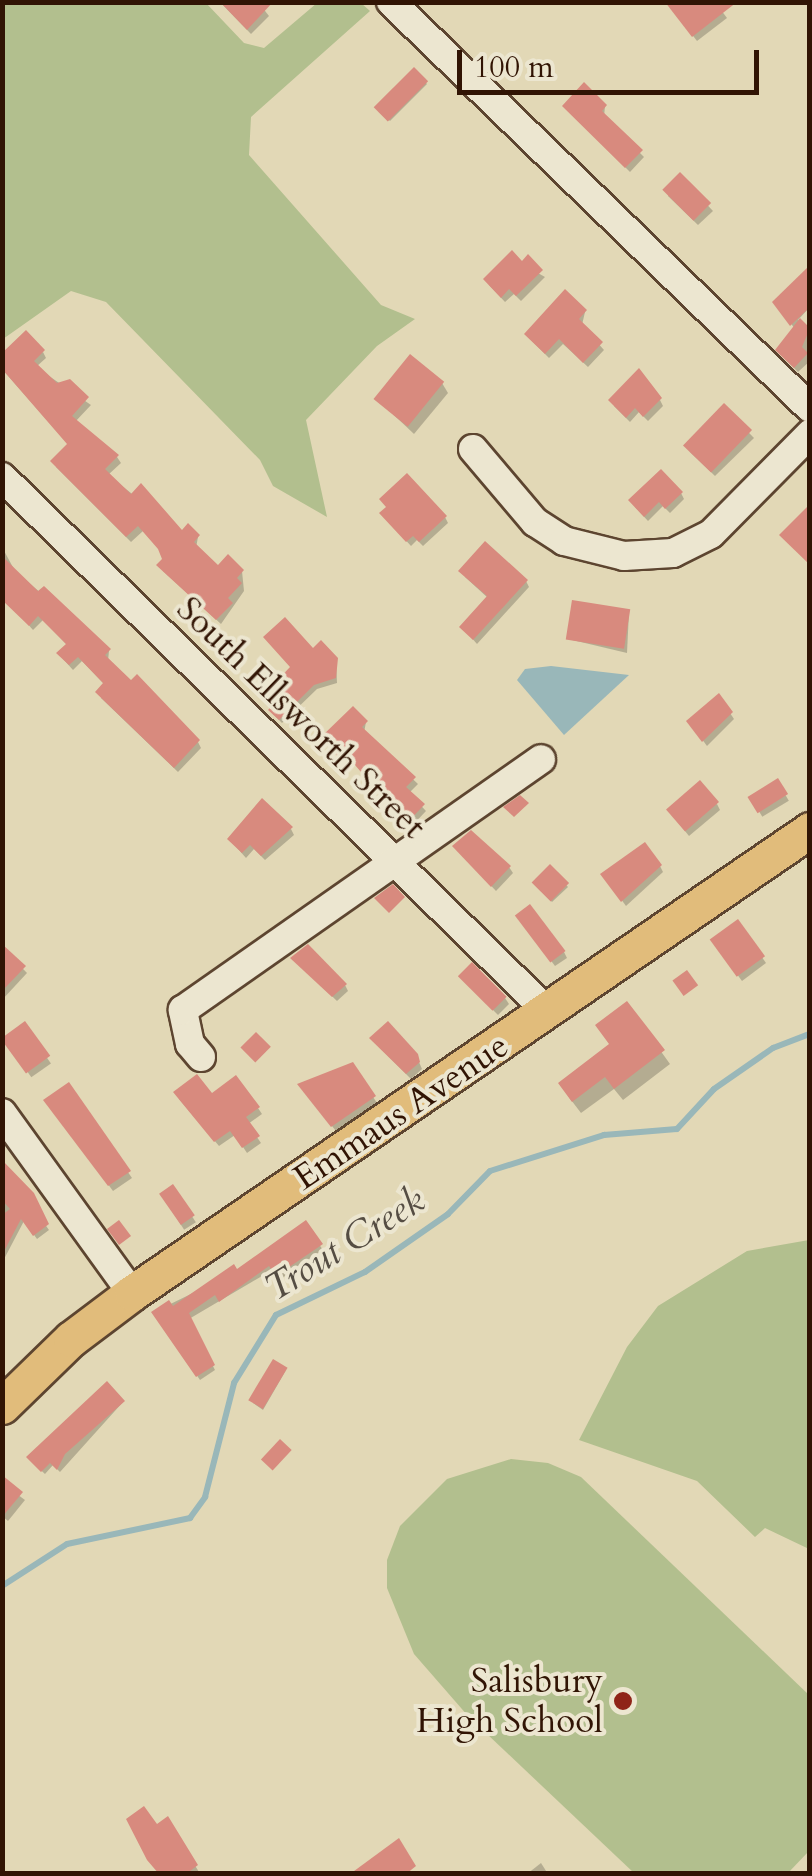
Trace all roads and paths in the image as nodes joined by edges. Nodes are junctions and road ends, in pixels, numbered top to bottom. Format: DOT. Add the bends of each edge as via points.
graph roads {
  1 [pos="391,2"];
  2 [pos="810,408"];
  3 [pos="810,434"];
  4 [pos="473,449"];
  5 [pos="2,478"];
  6 [pos="541,759"];
  7 [pos="810,830"];
  8 [pos="392,859"];
  9 [pos="548,1012"];
  10 [pos="201,1057"];
  11 [pos="2,1113"];
  12 [pos="132,1293"];
  13 [pos="2,1406"];
  1 -- 2 [label="street"];
  3 -- 4 [label="street" via="711,534 673,553 624,556 564,542 535,522"];
  5 -- 8 [label="street, South Ellsworth Street"];
  6 -- 8 [label="street"];
  7 -- 9 [label="main road, Emmaus Avenue"];
  8 -- 9 [label="street, South Ellsworth Street"];
  8 -- 10 [label="street" via="184,1010 190,1044"];
  9 -- 12 [label="main road, Emmaus Avenue"];
  11 -- 12 [label="street"];
  12 -- 13 [label="main road, Emmaus Avenue" via="71,1339"];
}
